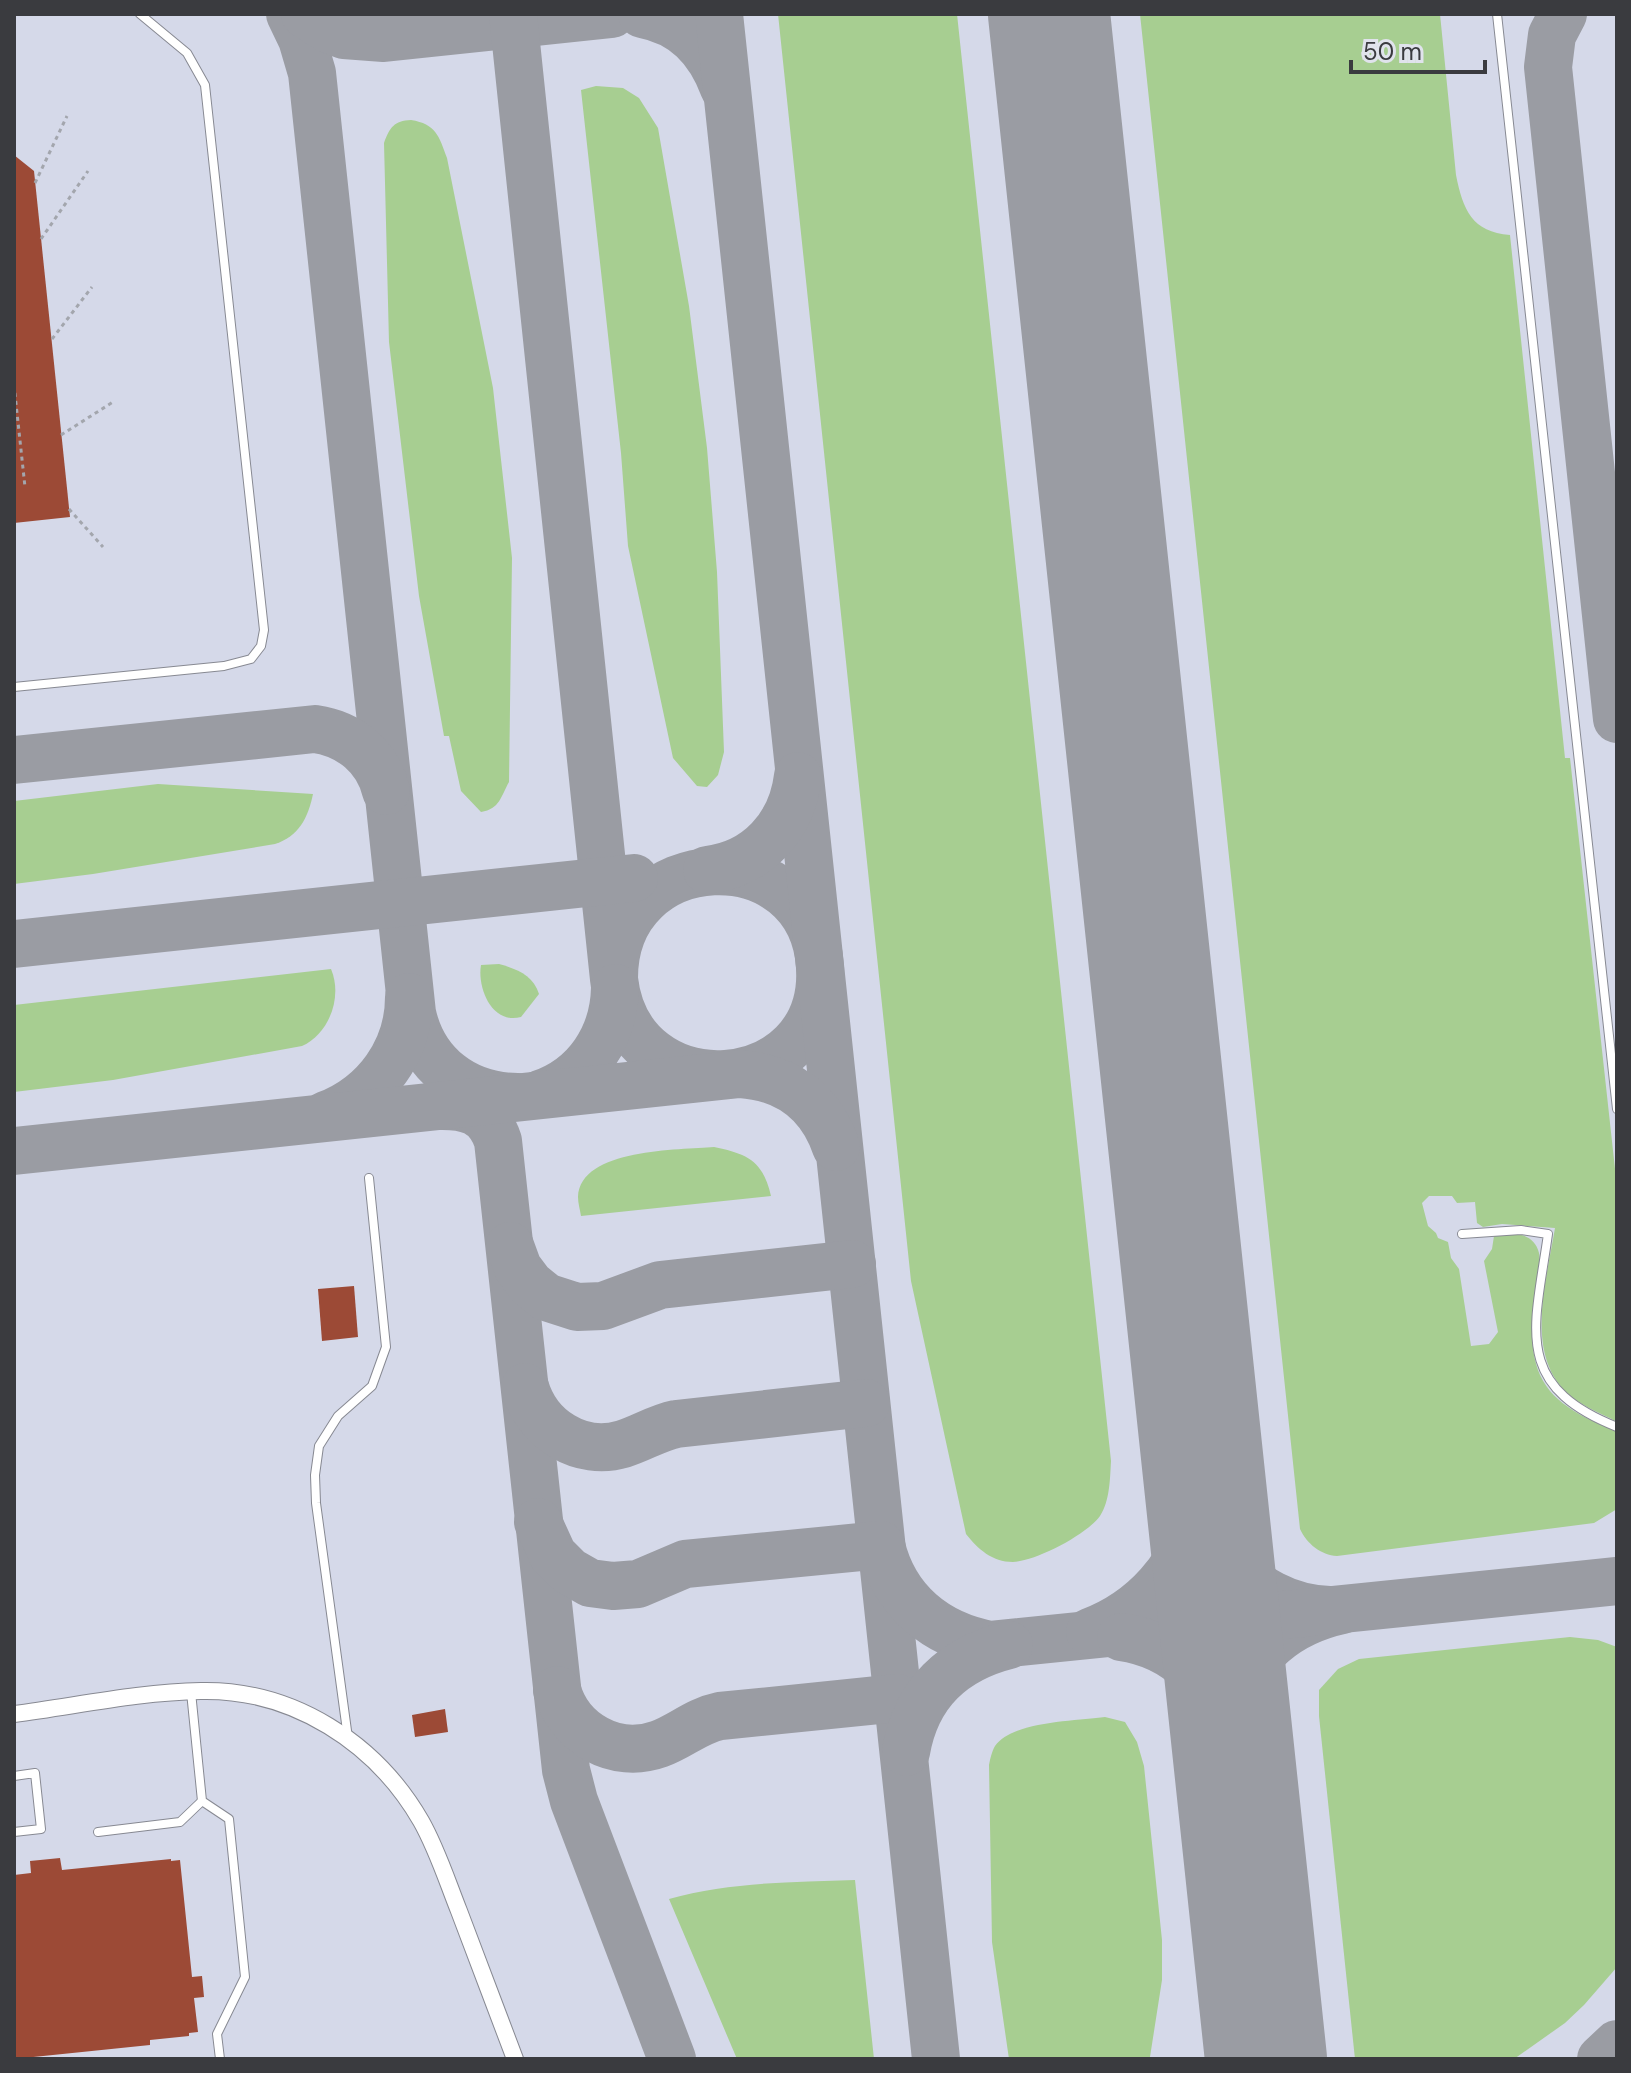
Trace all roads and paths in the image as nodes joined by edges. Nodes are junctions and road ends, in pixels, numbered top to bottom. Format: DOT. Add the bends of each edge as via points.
graph roads {
  1 [pos="140,14"];
  2 [pos="1497,14"];
  3 [pos="67,116"];
  4 [pos="88,171"];
  5 [pos="35,183"];
  6 [pos="41,239"];
  7 [pos="92,287"];
  8 [pos="52,339"];
  9 [pos="14,385"];
  10 [pos="113,402"];
  11 [pos="61,435"];
  12 [pos="25,487"];
  13 [pos="69,509"];
  14 [pos="103,547"];
  15 [pos="14,687"];
  16 [pos="1617,1109"];
  17 [pos="369,1178"];
  18 [pos="1462,1234"];
  19 [pos="1617,1427"];
  20 [pos="191,1692"];
  21 [pos="14,1714"];
  22 [pos="348,1738"];
  23 [pos="14,1776"];
  24 [pos="202,1801"];
  25 [pos="14,1832"];
  26 [pos="98,1832"];
  27 [pos="220,2059"];
  28 [pos="515,2059"];
  1 -- 15 [label="lane" via="187,53 205,85 263,641 251,659 224,666"];
  2 -- 16 [label="lane"];
  3 -- 5 [label="path"];
  4 -- 6 [label="path"];
  7 -- 8 [label="path"];
  9 -- 12 [label="path"];
  10 -- 11 [label="path"];
  13 -- 14 [label="path"];
  17 -- 22 [label="lane" via="386,1347 372,1386 338,1416 319,1446 315,1475"];
  18 -- 19 [label="lane" via="1548,1234 1537,1319 1542,1369 1562,1397"];
  20 -- 21 [label="street"];
  20 -- 22 [label="street" via="237,1693 283,1703"];
  20 -- 24 [label="lane"];
  22 -- 28 [label="street" via="377,1762 422,1821"];
  23 -- 25 [label="lane" via="35,1773 41,1829"];
  24 -- 26 [label="lane" via="180,1822"];
  24 -- 27 [label="lane" via="229,1819 245,1977 217,2034"];
}
